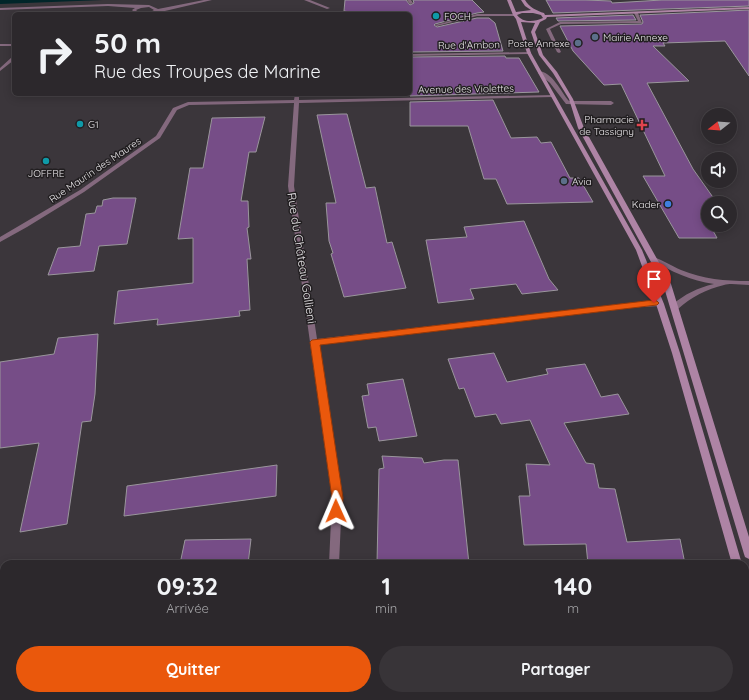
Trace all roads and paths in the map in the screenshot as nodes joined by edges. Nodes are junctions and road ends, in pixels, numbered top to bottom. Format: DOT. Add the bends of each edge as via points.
graph roads {
  1 [pos="195,0"];
  2 [pos="210,0"];
  3 [pos="306,0"];
  4 [pos="509,0"];
  5 [pos="523,0"];
  6 [pos="143,7"];
  7 [pos="153,7"];
  8 [pos="328,8"];
  9 [pos="749,8"];
  10 [pos="0,10"];
  11 [pos="134,10"];
  12 [pos="156,11"];
  13 [pos="152,12"];
  14 [pos="535,12"];
  15 [pos="636,12"];
  16 [pos="516,16"];
  17 [pos="545,16"];
  18 [pos="538,21"];
  19 [pos="437,25"];
  20 [pos="0,45"];
  21 [pos="12,45"];
  22 [pos="559,52"];
  23 [pos="529,53"];
  24 [pos="412,55"];
  25 [pos="12,60"];
  26 [pos="0,70"];
  27 [pos="540,72"];
  28 [pos="297,96"];
  29 [pos="553,96"];
  30 [pos="297,101"];
  31 [pos="573,103"];
  32 [pos="188,104"];
  33 [pos="611,104"];
  34 [pos="0,240"];
  35 [pos="653,259"];
  36 [pos="725,283"];
  37 [pos="749,283"];
  38 [pos="660,304"];
  39 [pos="675,307"];
  40 [pos="315,342"];
  41 [pos="749,554"];
  42 [pos="334,560"];
  43 [pos="736,560"];
  1 -- 7 [label="street"];
  2 -- 12 [label="street"];
  3 -- 8 [label="street"];
  4 -- 16 [label="main road"];
  5 -- 14 [label="main road" via="527,7"];
  6 -- 7 [label="street"];
  6 -- 10 [label="street"];
  6 -- 11 [label="street"];
  7 -- 12 [label="street"];
  9 -- 15 [label="main road"];
  10 -- 11 [label="street"];
  12 -- 13 [label="street"];
  14 -- 16 [label="main road" via="523,11"];
  14 -- 17 [label="main road"];
  15 -- 17 [label="main road"];
  15 -- 22 [label="street" via="642,22 560,23 548,29"];
  16 -- 18 [label="main road" via="527,21"];
  16 -- 19 [label="street" via="477,15"];
  16 -- 23 [label="main road"];
  17 -- 18 [label="main road"];
  18 -- 31 [label="main road" via="533,32 541,55 555,72"];
  20 -- 21 [label="street"];
  23 -- 24 [label="street, Rue d'Ambon"];
  23 -- 27 [label="main road"];
  25 -- 26 [label="street"];
  27 -- 29 [label="main road"];
  27 -- 31 [label="street" via="548,76 568,103"];
  28 -- 30 [label="street, Rue du Château Gallieni"];
  29 -- 30 [label="street, Avenue des Violettes"];
  29 -- 38 [label="main road" via="639,250"];
  30 -- 32 [label="street, Avenue des Violettes"];
  30 -- 40 [label="street, Rue du Château Gallieni" via="291,186"];
  31 -- 33 [label="street"];
  31 -- 35 [label="main road" via="581,128"];
  32 -- 34 [label="street, Rue Maurin des Maures" via="176,109 158,137 82,191"];
  35 -- 36 [label="street" via="695,279"];
  35 -- 39 [label="main road"];
  36 -- 37 [label="street"];
  36 -- 39 [label="street" via="687,295"];
  38 -- 40 [label="street" via="623,306"];
  38 -- 43 [label="main road"];
  39 -- 41 [label="main road"];
  40 -- 42 [label="street, Rue du Château Gallieni" via="337,498"];
}
